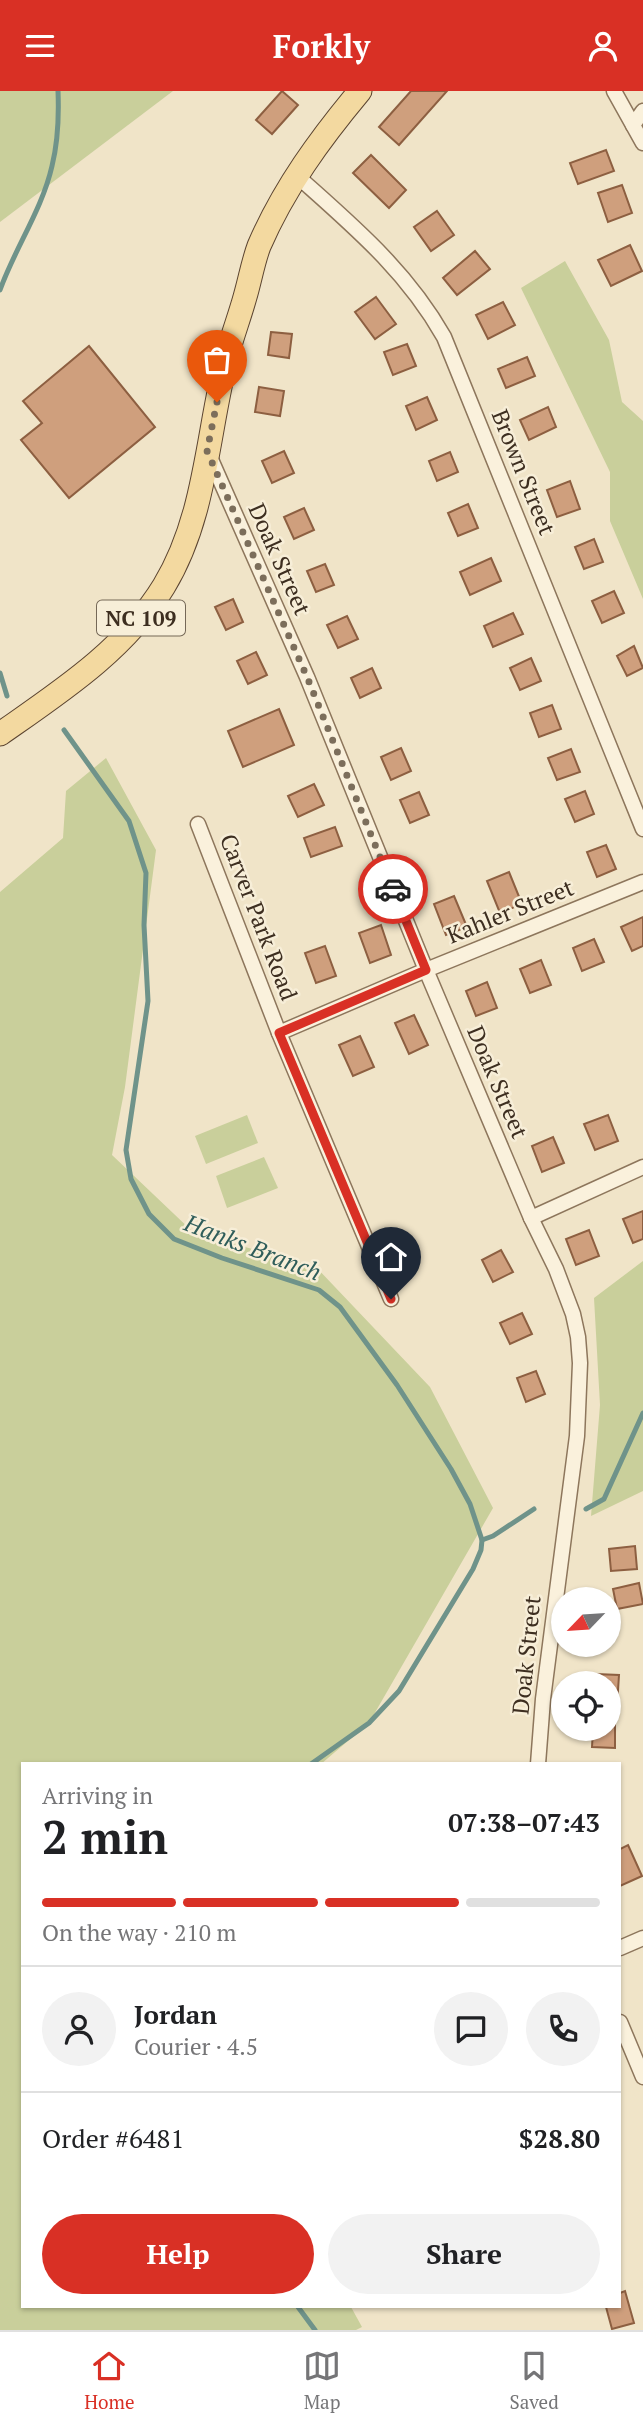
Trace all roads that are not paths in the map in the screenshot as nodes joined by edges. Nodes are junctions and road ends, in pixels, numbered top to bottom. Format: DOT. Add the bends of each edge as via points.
graph roads {
  1 [pos="360,91"];
  2 [pos="614,91"];
  3 [pos="643,111"];
  4 [pos="633,125"];
  5 [pos="643,143"];
  6 [pos="296,175"];
  7 [pos="207,451"];
  8 [pos="0,734"];
  9 [pos="198,824"];
  10 [pos="643,829"];
  11 [pos="643,882"];
  12 [pos="426,970"];
  13 [pos="279,1033"];
  14 [pos="643,1167"];
  15 [pos="531,1218"];
  16 [pos="391,1299"];
  17 [pos="538,1762"];
  18 [pos="643,1938"];
  19 [pos="621,1948"];
  20 [pos="621,2024"];
  21 [pos="643,2077"];
  1 -- 6 [label="main road, NC 109"];
  2 -- 4 [label="street"];
  3 -- 4 [label="street"];
  4 -- 5 [label="street"];
  6 -- 7 [label="main road, NC 109" via="259,247 228,352"];
  6 -- 10 [label="street, Brown Street" via="407,281 444,337"];
  7 -- 8 [label="main road, NC 109" via="200,496 184,546 138,623 93,666"];
  7 -- 12 [label="street, Doak Street" via="307,677"];
  9 -- 13 [label="street, Carver Park Road"];
  11 -- 12 [label="street, Kahler Street"];
  12 -- 13 [label="street, Kahler Street"];
  12 -- 15 [label="street, Doak Street"];
  13 -- 16 [label="street, Carver Park Road"];
  14 -- 15 [label="street"];
  15 -- 17 [label="street, Doak Street" via="573,1314 580,1363 577,1436"];
  18 -- 19 [label="street"];
  20 -- 21 [label="street"];
}
